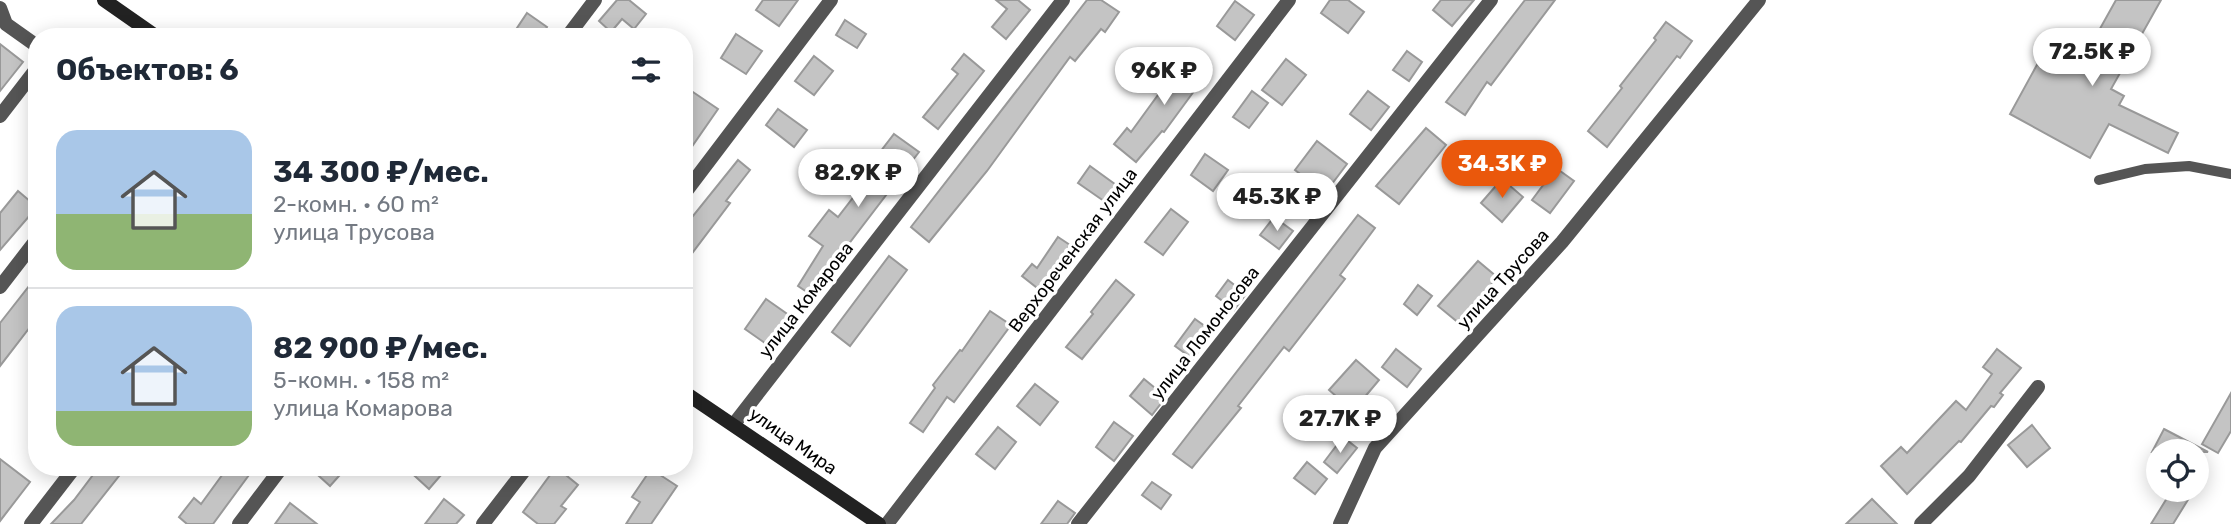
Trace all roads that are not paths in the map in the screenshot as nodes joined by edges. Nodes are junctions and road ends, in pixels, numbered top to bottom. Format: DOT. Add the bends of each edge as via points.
graph roads {
  1 [pos="104,0"];
  2 [pos="595,0"];
  3 [pos="831,0"];
  4 [pos="1063,0"];
  5 [pos="1289,0"];
  6 [pos="1491,0"];
  7 [pos="1759,0"];
  8 [pos="0,8"];
  9 [pos="144,28"];
  10 [pos="574,28"];
  11 [pos="28,40"];
  12 [pos="28,80"];
  13 [pos="0,116"];
  14 [pos="2231,174"];
  15 [pos="2099,180"];
  16 [pos="693,182"];
  17 [pos="28,250"];
  18 [pos="0,286"];
  19 [pos="2038,387"];
  20 [pos="693,398"];
  21 [pos="734,424"];
  22 [pos="68,476"];
  23 [pos="275,476"];
  24 [pos="520,476"];
  25 [pos="31,524"];
  26 [pos="239,524"];
  27 [pos="483,524"];
  28 [pos="879,524"];
  29 [pos="887,524"];
  30 [pos="1078,524"];
  31 [pos="1340,524"];
  32 [pos="1921,524"];
  1 -- 9 [label="street"];
  2 -- 10 [label="street"];
  3 -- 16 [label="street"];
  4 -- 21 [label="street, улица Комарова"];
  5 -- 29 [label="street, Верхореченская улица"];
  6 -- 30 [label="street, улица Ломоносова"];
  7 -- 31 [label="street, улица Трусова" via="1562,242 1375,448"];
  8 -- 11 [label="street" via="6,24"];
  12 -- 13 [label="street"];
  14 -- 15 [label="lane" via="2189,166 2145,169"];
  17 -- 18 [label="street"];
  19 -- 32 [label="street" via="1969,476"];
  20 -- 21 [label="street, улица Мира"];
  21 -- 28 [label="street, улица Мира"];
  22 -- 25 [label="street"];
  23 -- 26 [label="street"];
  24 -- 27 [label="street"];
}
